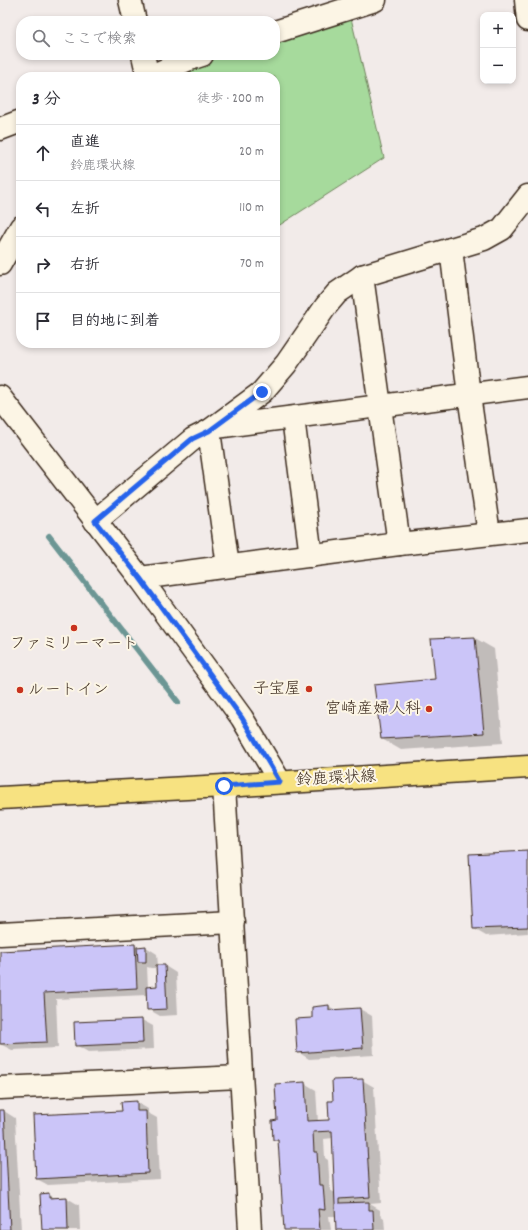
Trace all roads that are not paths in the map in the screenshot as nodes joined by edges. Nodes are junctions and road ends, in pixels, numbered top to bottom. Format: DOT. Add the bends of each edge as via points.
graph roads {
  1 [pos="130,0"];
  2 [pos="375,0"];
  3 [pos="526,0"];
  4 [pos="134,16"];
  5 [pos="528,20"];
  6 [pos="280,30"];
  7 [pos="144,60"];
  8 [pos="187,60"];
  9 [pos="148,72"];
  10 [pos="160,72"];
  11 [pos="16,123"];
  12 [pos="0,129"];
  13 [pos="528,196"];
  14 [pos="16,236"];
  15 [pos="451,249"];
  16 [pos="0,264"];
  17 [pos="362,276"];
  18 [pos="528,387"];
  19 [pos="469,395"];
  20 [pos="0,397"];
  21 [pos="379,407"];
  22 [pos="293,418"];
  23 [pos="211,429"];
  24 [pos="95,521"];
  25 [pos="528,530"];
  26 [pos="489,534"];
  27 [pos="399,544"];
  28 [pos="311,556"];
  29 [pos="228,566"];
  30 [pos="140,578"];
  31 [pos="528,767"];
  32 [pos="280,782"];
  33 [pos="224,786"];
  34 [pos="0,798"];
  35 [pos="233,922"];
  36 [pos="0,934"];
  37 [pos="240,1077"];
  38 [pos="0,1088"];
  39 [pos="250,1230"];
  1 -- 4 [label="street"];
  2 -- 6 [label="street"];
  3 -- 5 [label="street"];
  7 -- 9 [label="street"];
  8 -- 10 [label="street"];
  11 -- 12 [label="street"];
  13 -- 15 [label="street" via="502,229 484,239"];
  14 -- 16 [label="street"];
  15 -- 17 [label="street"];
  15 -- 19 [label="street"];
  17 -- 21 [label="street"];
  17 -- 23 [label="street" via="337,293 286,364 262,392"];
  18 -- 19 [label="street"];
  19 -- 21 [label="street"];
  19 -- 26 [label="street"];
  20 -- 24 [label="street"];
  21 -- 22 [label="street"];
  21 -- 27 [label="street"];
  22 -- 23 [label="street"];
  22 -- 28 [label="street"];
  23 -- 24 [label="street" via="192,439"];
  23 -- 29 [label="street"];
  24 -- 30 [label="street"];
  25 -- 26 [label="street"];
  26 -- 27 [label="street"];
  27 -- 28 [label="street"];
  28 -- 29 [label="street"];
  29 -- 30 [label="street"];
  30 -- 32 [label="street" via="242,718"];
  31 -- 32 [label="main road, 鈴鹿環状線"];
  32 -- 33 [label="main road, 鈴鹿環状線"];
  33 -- 34 [label="main road, 鈴鹿環状線"];
  33 -- 35 [label="street"];
  35 -- 36 [label="street"];
  35 -- 37 [label="street"];
  37 -- 38 [label="street"];
  37 -- 39 [label="street"];
}
